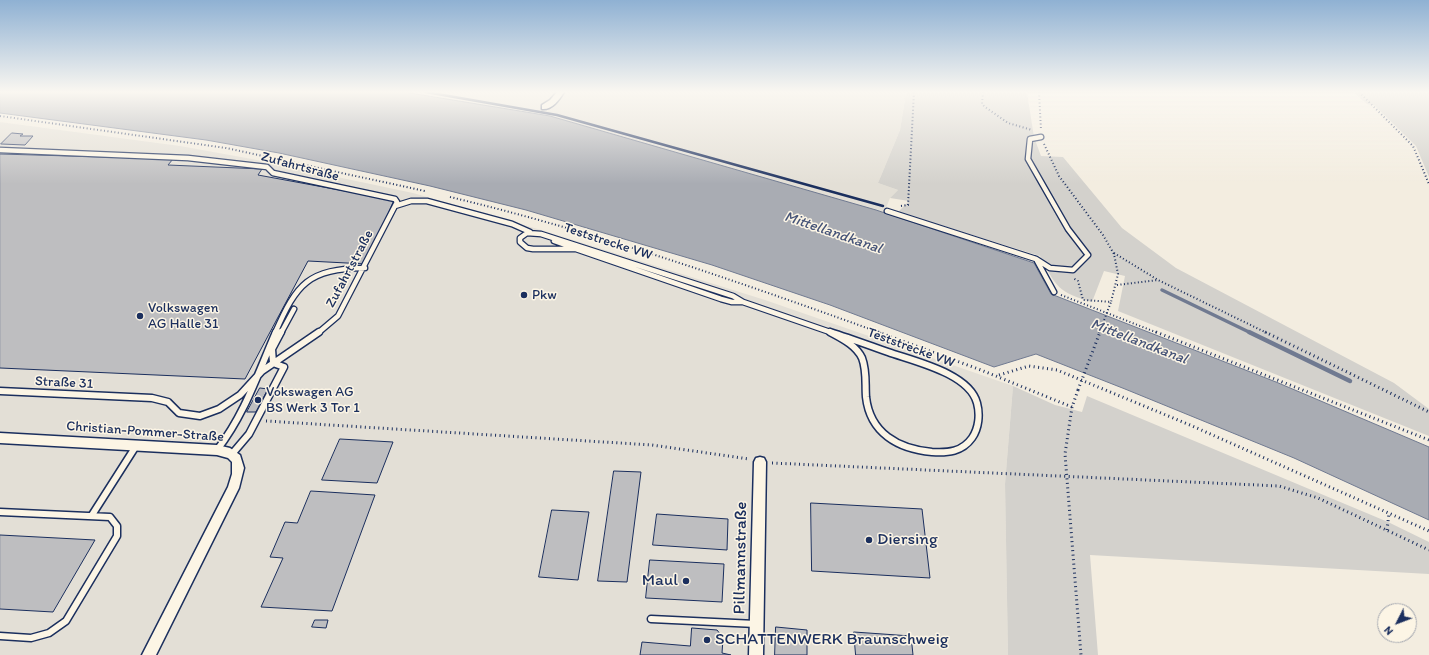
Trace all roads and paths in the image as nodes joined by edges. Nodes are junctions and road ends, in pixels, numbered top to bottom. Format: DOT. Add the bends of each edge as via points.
graph roads {
  1 [pos="912,123"];
  2 [pos="1006,123"];
  3 [pos="1040,123"];
  4 [pos="1390,123"];
  5 [pos="1041,136"];
  6 [pos="0,150"];
  7 [pos="1429,184"];
  8 [pos="395,206"];
  9 [pos="894,207"];
  10 [pos="887,212"];
  11 [pos="532,233"];
  12 [pos="576,249"];
  13 [pos="1114,253"];
  14 [pos="1036,259"];
  15 [pos="365,268"];
  16 [pos="1078,280"];
  17 [pos="1158,280"];
  18 [pos="1117,285"];
  19 [pos="1054,292"];
  20 [pos="744,302"];
  21 [pos="1111,302"];
  22 [pos="294,309"];
  23 [pos="273,363"];
  24 [pos="256,377"];
  25 [pos="0,391"];
  26 [pos="1072,407"];
  27 [pos="1429,412"];
  28 [pos="282,422"];
  29 [pos="0,438"];
  30 [pos="1429,440"];
  31 [pos="137,445"];
  32 [pos="217,450"];
  33 [pos="232,454"];
  34 [pos="760,462"];
  35 [pos="1067,476"];
  36 [pos="0,512"];
  37 [pos="1389,513"];
  38 [pos="92,515"];
  39 [pos="1387,530"];
  40 [pos="1429,532"];
  41 [pos="1429,550"];
  42 [pos="651,619"];
  43 [pos="757,624"];
  44 [pos="0,636"];
  45 [pos="149,655"];
  46 [pos="756,655"];
  47 [pos="1081,655"];
  1 -- 9 [label="path" via="908,205"];
  2 -- 5 [label="path" via="1027,127"];
  3 -- 5 [label="path"];
  4 -- 7 [label="path" via="1413,146"];
  5 -- 13 [label="path" via="1054,168"];
  5 -- 14 [label="lane" via="1030,139 1028,159 1068,229 1088,256 1072,270 1050,268"];
  6 -- 8 [label="lane, Zufahrtsraße" via="188,158 267,167 273,173 395,199"];
  8 -- 11 [label="lane, Teststrecke VW" via="406,202 427,201 512,224"];
  8 -- 15 [label="lane, Zufahrtstraße"];
  10 -- 14 [label="lane"];
  11 -- 12 [label="lane, Teststrecke VW"];
  11 -- 12 [label="lane, Teststrecke VW" via="520,238 520,242 527,248"];
  11 -- 20 [label="lane, Teststrecke VW" via="621,259 733,296"];
  12 -- 20 [label="lane, Teststrecke VW" via="721,299"];
  13 -- 17 [label="path"];
  13 -- 18 [label="path"];
  14 -- 19 [label="lane"];
  15 -- 23 [label="lane, Zufahrtstraße" via="338,316 329,325"];
  15 -- 24 [label="lane" via="342,268 303,284 296,291 273,334"];
  16 -- 21 [label="path" via="1082,300"];
  17 -- 18 [label="path"];
  17 -- 27 [label="path"];
  18 -- 21 [label="path"];
  19 -- 30 [label="path"];
  20 -- 20 [label="lane, Teststrecke VW" via="751,305 773,312 781,315 810,325 847,338 951,374 968,386 975,397 979,410 975,433 969,443 959,450 948,452 917,450 894,442 878,429 867,410 863,364 854,347 824,330 751,305"];
  21 -- 26 [label="path, bridge"];
  22 -- 23 [label="lane" via="272,349"];
  23 -- 24 [label="lane, Zufahrtstraße"];
  23 -- 33 [label="lane" via="284,367 249,434"];
  24 -- 25 [label="lane, Straße 31" via="240,395 219,409 200,416 179,413 168,402 152,398"];
  24 -- 32 [label="lane" via="241,415"];
  26 -- 35 [label="path" via="1065,454"];
  26 -- 37 [label="path" via="998,375 1029,366 1057,370 1190,425"];
  28 -- 34 [label="path" via="652,445 726,454"];
  29 -- 31 [label="street, Christian-Pommer-Straße"];
  31 -- 32 [label="street, Christian-Pommer-Straße"];
  31 -- 38 [label="lane"];
  32 -- 33 [label="street, Christian-Pommer-Straße"];
  33 -- 45 [label="street, Christian-Pommer-Straße" via="239,463 233,488"];
  34 -- 35 [label="path"];
  34 -- 43 [label="street, Pillmannstraße"];
  35 -- 39 [label="path" via="1279,486 1318,498"];
  35 -- 47 [label="path"];
  36 -- 38 [label="lane"];
  37 -- 39 [label="path"];
  37 -- 40 [label="path"];
  38 -- 44 [label="lane" via="110,517 117,526 117,536 66,621 49,633 31,638"];
  39 -- 41 [label="path"];
  42 -- 43 [label="lane"];
  43 -- 46 [label="street, Pillmannstraße"];
}
